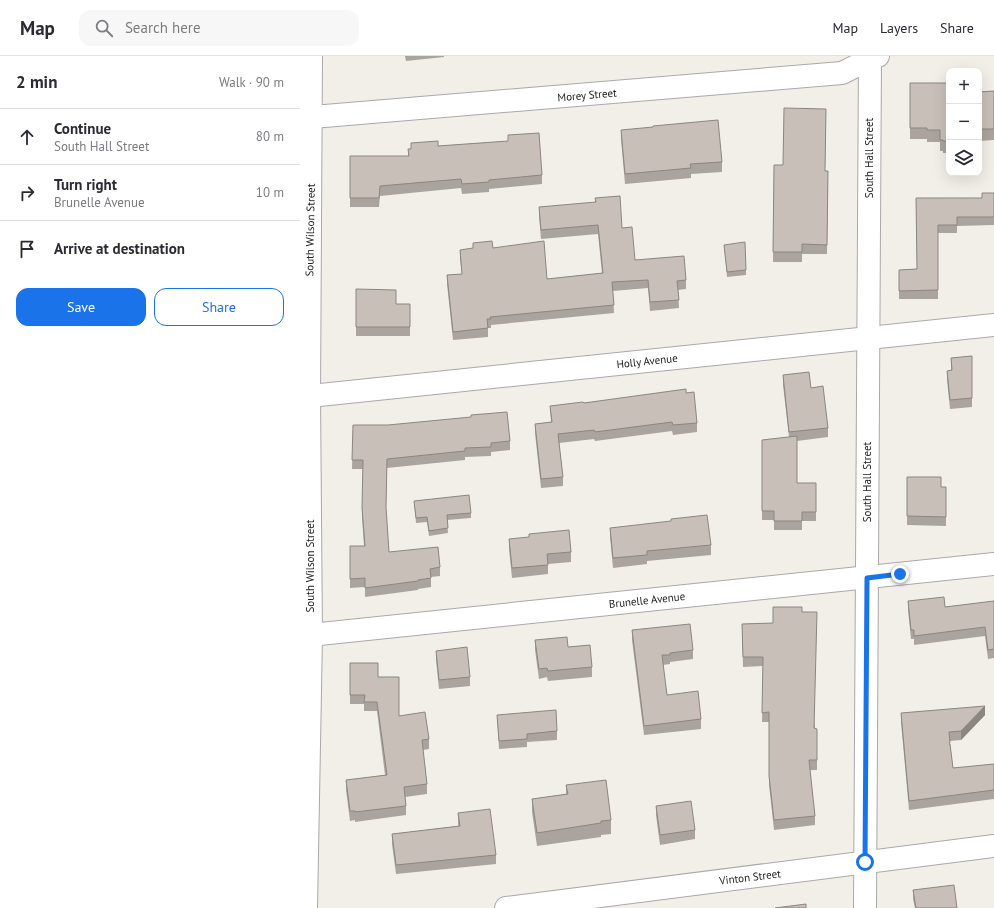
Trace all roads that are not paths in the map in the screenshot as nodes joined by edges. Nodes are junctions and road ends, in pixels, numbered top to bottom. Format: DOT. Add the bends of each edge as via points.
graph roads {
  1 [pos="311,56"];
  2 [pos="873,57"];
  3 [pos="306,118"];
  4 [pos="994,325"];
  5 [pos="868,337"];
  6 [pos="304,397"];
  7 [pos="994,564"];
  8 [pos="867,578"];
  9 [pos="305,636"];
  10 [pos="994,846"];
  11 [pos="865,862"];
  12 [pos="306,908"];
  13 [pos="506,908"];
  14 [pos="865,908"];
  1 -- 3 [label="street, South Wilson Street"];
  2 -- 3 [label="street, Morey Street" via="842,73"];
  2 -- 5 [label="street, South Hall Street"];
  3 -- 6 [label="street, South Wilson Street"];
  4 -- 5 [label="street, Holly Avenue"];
  5 -- 6 [label="street, Holly Avenue"];
  5 -- 8 [label="street, South Hall Street"];
  6 -- 9 [label="street, South Wilson Street"];
  7 -- 8 [label="street, Brunelle Avenue"];
  8 -- 9 [label="street, Brunelle Avenue"];
  8 -- 11 [label="street, South Hall Street"];
  9 -- 12 [label="street, South Wilson Street"];
  10 -- 11 [label="street, Vinton Street"];
  11 -- 13 [label="street, Vinton Street"];
  11 -- 14 [label="street, South Hall Street"];
}
